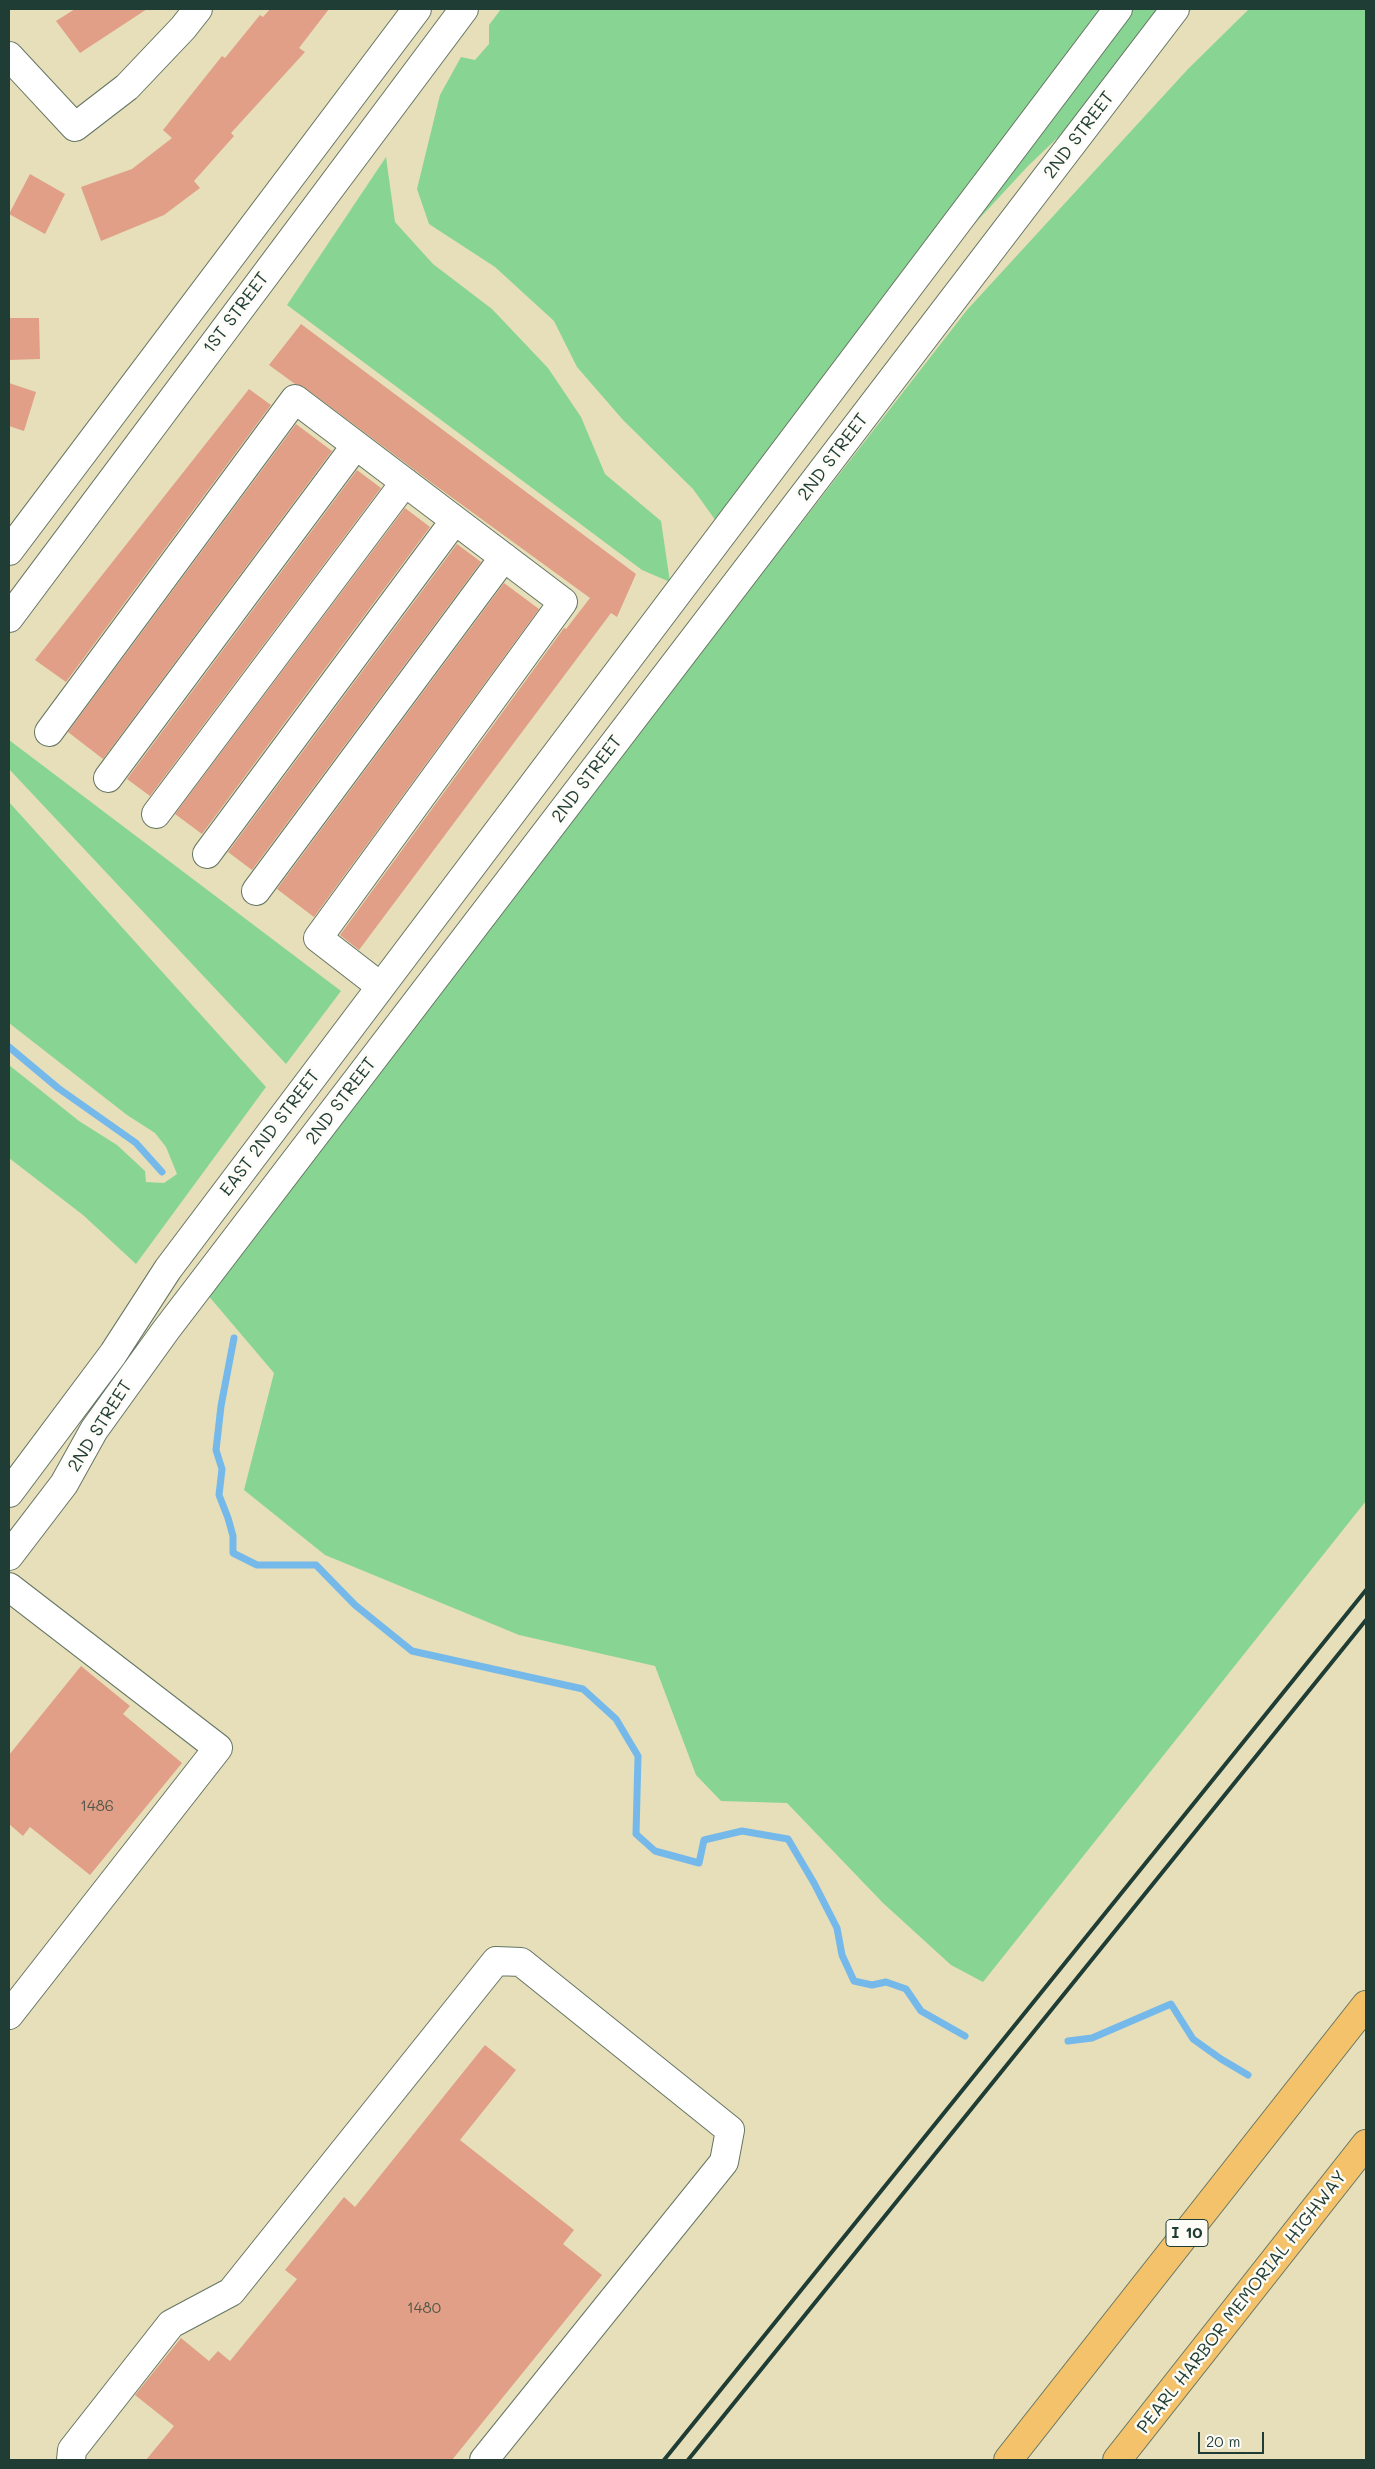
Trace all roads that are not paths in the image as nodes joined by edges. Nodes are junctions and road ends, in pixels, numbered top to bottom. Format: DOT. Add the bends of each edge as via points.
graph roads {
  1 [pos="198,9"];
  2 [pos="464,9"];
  3 [pos="1118,9"];
  4 [pos="1175,9"];
  5 [pos="407,12"];
  6 [pos="438,42"];
  7 [pos="9,56"];
  8 [pos="356,445"];
  9 [pos="405,482"];
  10 [pos="455,520"];
  11 [pos="9,551"];
  12 [pos="504,557"];
  13 [pos="9,618"];
  14 [pos="49,732"];
  15 [pos="108,778"];
  16 [pos="156,814"];
  17 [pos="207,854"];
  18 [pos="256,891"];
  19 [pos="380,986"];
  20 [pos="140,1312"];
  21 [pos="9,1493"];
  22 [pos="9,1556"];
  23 [pos="9,1587"];
  24 [pos="1366,2005"];
  25 [pos="9,2016"];
  26 [pos="1366,2144"];
  27 [pos="71,2460"];
  28 [pos="484,2460"];
  29 [pos="1008,2460"];
  30 [pos="1117,2460"];
  1 -- 7 [label="street" via="127,87 75,127"];
  2 -- 6 [label="street, 1ST STREET"];
  3 -- 19 [label="street, EAST 2ND STREET"];
  4 -- 22 [label="street, 2ND STREET" via="161,1337 94,1430 64,1484"];
  5 -- 6 [label="street"];
  5 -- 11 [label="street"];
  6 -- 13 [label="street, 1ST STREET"];
  8 -- 9 [label="street"];
  8 -- 14 [label="street" via="295,399"];
  8 -- 15 [label="street"];
  9 -- 10 [label="street"];
  9 -- 16 [label="street"];
  10 -- 12 [label="street"];
  10 -- 17 [label="street"];
  12 -- 18 [label="street"];
  12 -- 19 [label="street" via="563,602 318,938"];
  19 -- 20 [label="street, EAST 2ND STREET" via="168,1269"];
  20 -- 21 [label="street, 2ND STREET" via="113,1354"];
  23 -- 25 [label="street" via="218,1748"];
  24 -- 29 [label="highway, I 10"];
  26 -- 30 [label="highway, PEARL HARBOR MEMORIAL HIGHWAY"];
  27 -- 28 [label="street" via="72,2450 171,2324 231,2292 496,1961 521,1962 730,2130 724,2162"];
}
